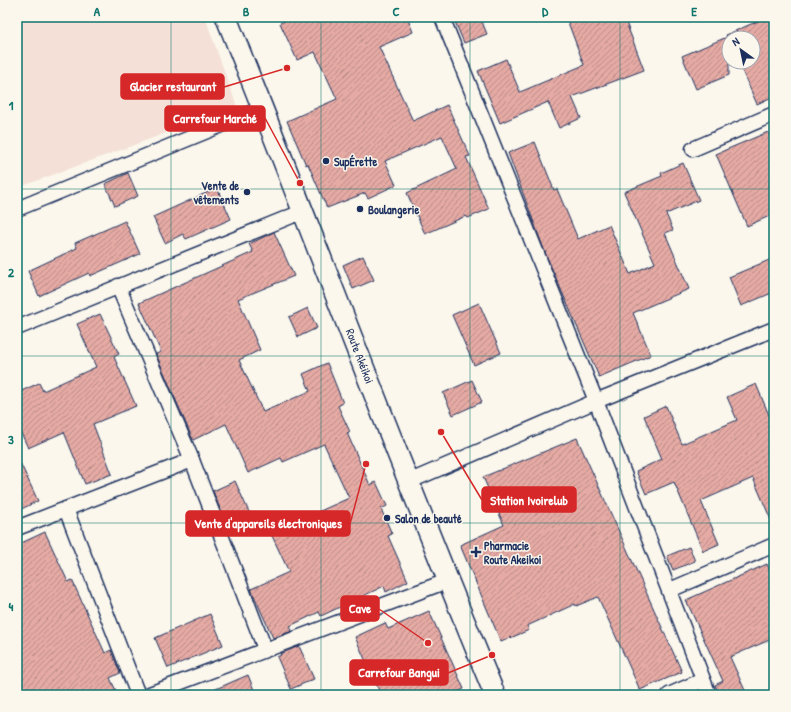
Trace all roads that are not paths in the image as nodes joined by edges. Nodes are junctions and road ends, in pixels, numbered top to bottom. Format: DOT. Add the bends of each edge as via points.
graph roads {
  1 [pos="226,17"];
  2 [pos="442,17"];
  3 [pos="263,108"];
  4 [pos="774,114"];
  5 [pos="693,149"];
  6 [pos="17,209"];
  7 [pos="304,211"];
  8 [pos="118,286"];
  9 [pos="17,328"];
  10 [pos="774,329"];
  11 [pos="596,401"];
  12 [pos="192,460"];
  13 [pos="408,482"];
  14 [pos="66,509"];
  15 [pos="17,528"];
  16 [pos="774,545"];
  17 [pos="447,581"];
  18 [pos="670,590"];
  19 [pos="265,649"];
  20 [pos="703,680"];
  21 [pos="138,695"];
  22 [pos="148,695"];
  23 [pos="495,695"];
  24 [pos="669,695"];
  25 [pos="709,695"];
  1 -- 3 [label="street, Route Akéikoi"];
  2 -- 11 [label="street"];
  3 -- 6 [label="street"];
  3 -- 7 [label="street, Route Akéikoi"];
  4 -- 5 [label="street"];
  7 -- 8 [label="street"];
  7 -- 13 [label="street, Route Akéikoi"];
  8 -- 9 [label="street"];
  8 -- 12 [label="street"];
  10 -- 11 [label="street"];
  11 -- 13 [label="street"];
  11 -- 18 [label="street"];
  12 -- 14 [label="street"];
  12 -- 19 [label="street"];
  13 -- 17 [label="street, Route Akéikoi"];
  14 -- 15 [label="street"];
  14 -- 21 [label="street"];
  16 -- 18 [label="street"];
  17 -- 19 [label="street"];
  17 -- 23 [label="street, Route Akéikoi"];
  18 -- 20 [label="street"];
  19 -- 22 [label="street"];
  20 -- 24 [label="street"];
  20 -- 25 [label="street"];
}
